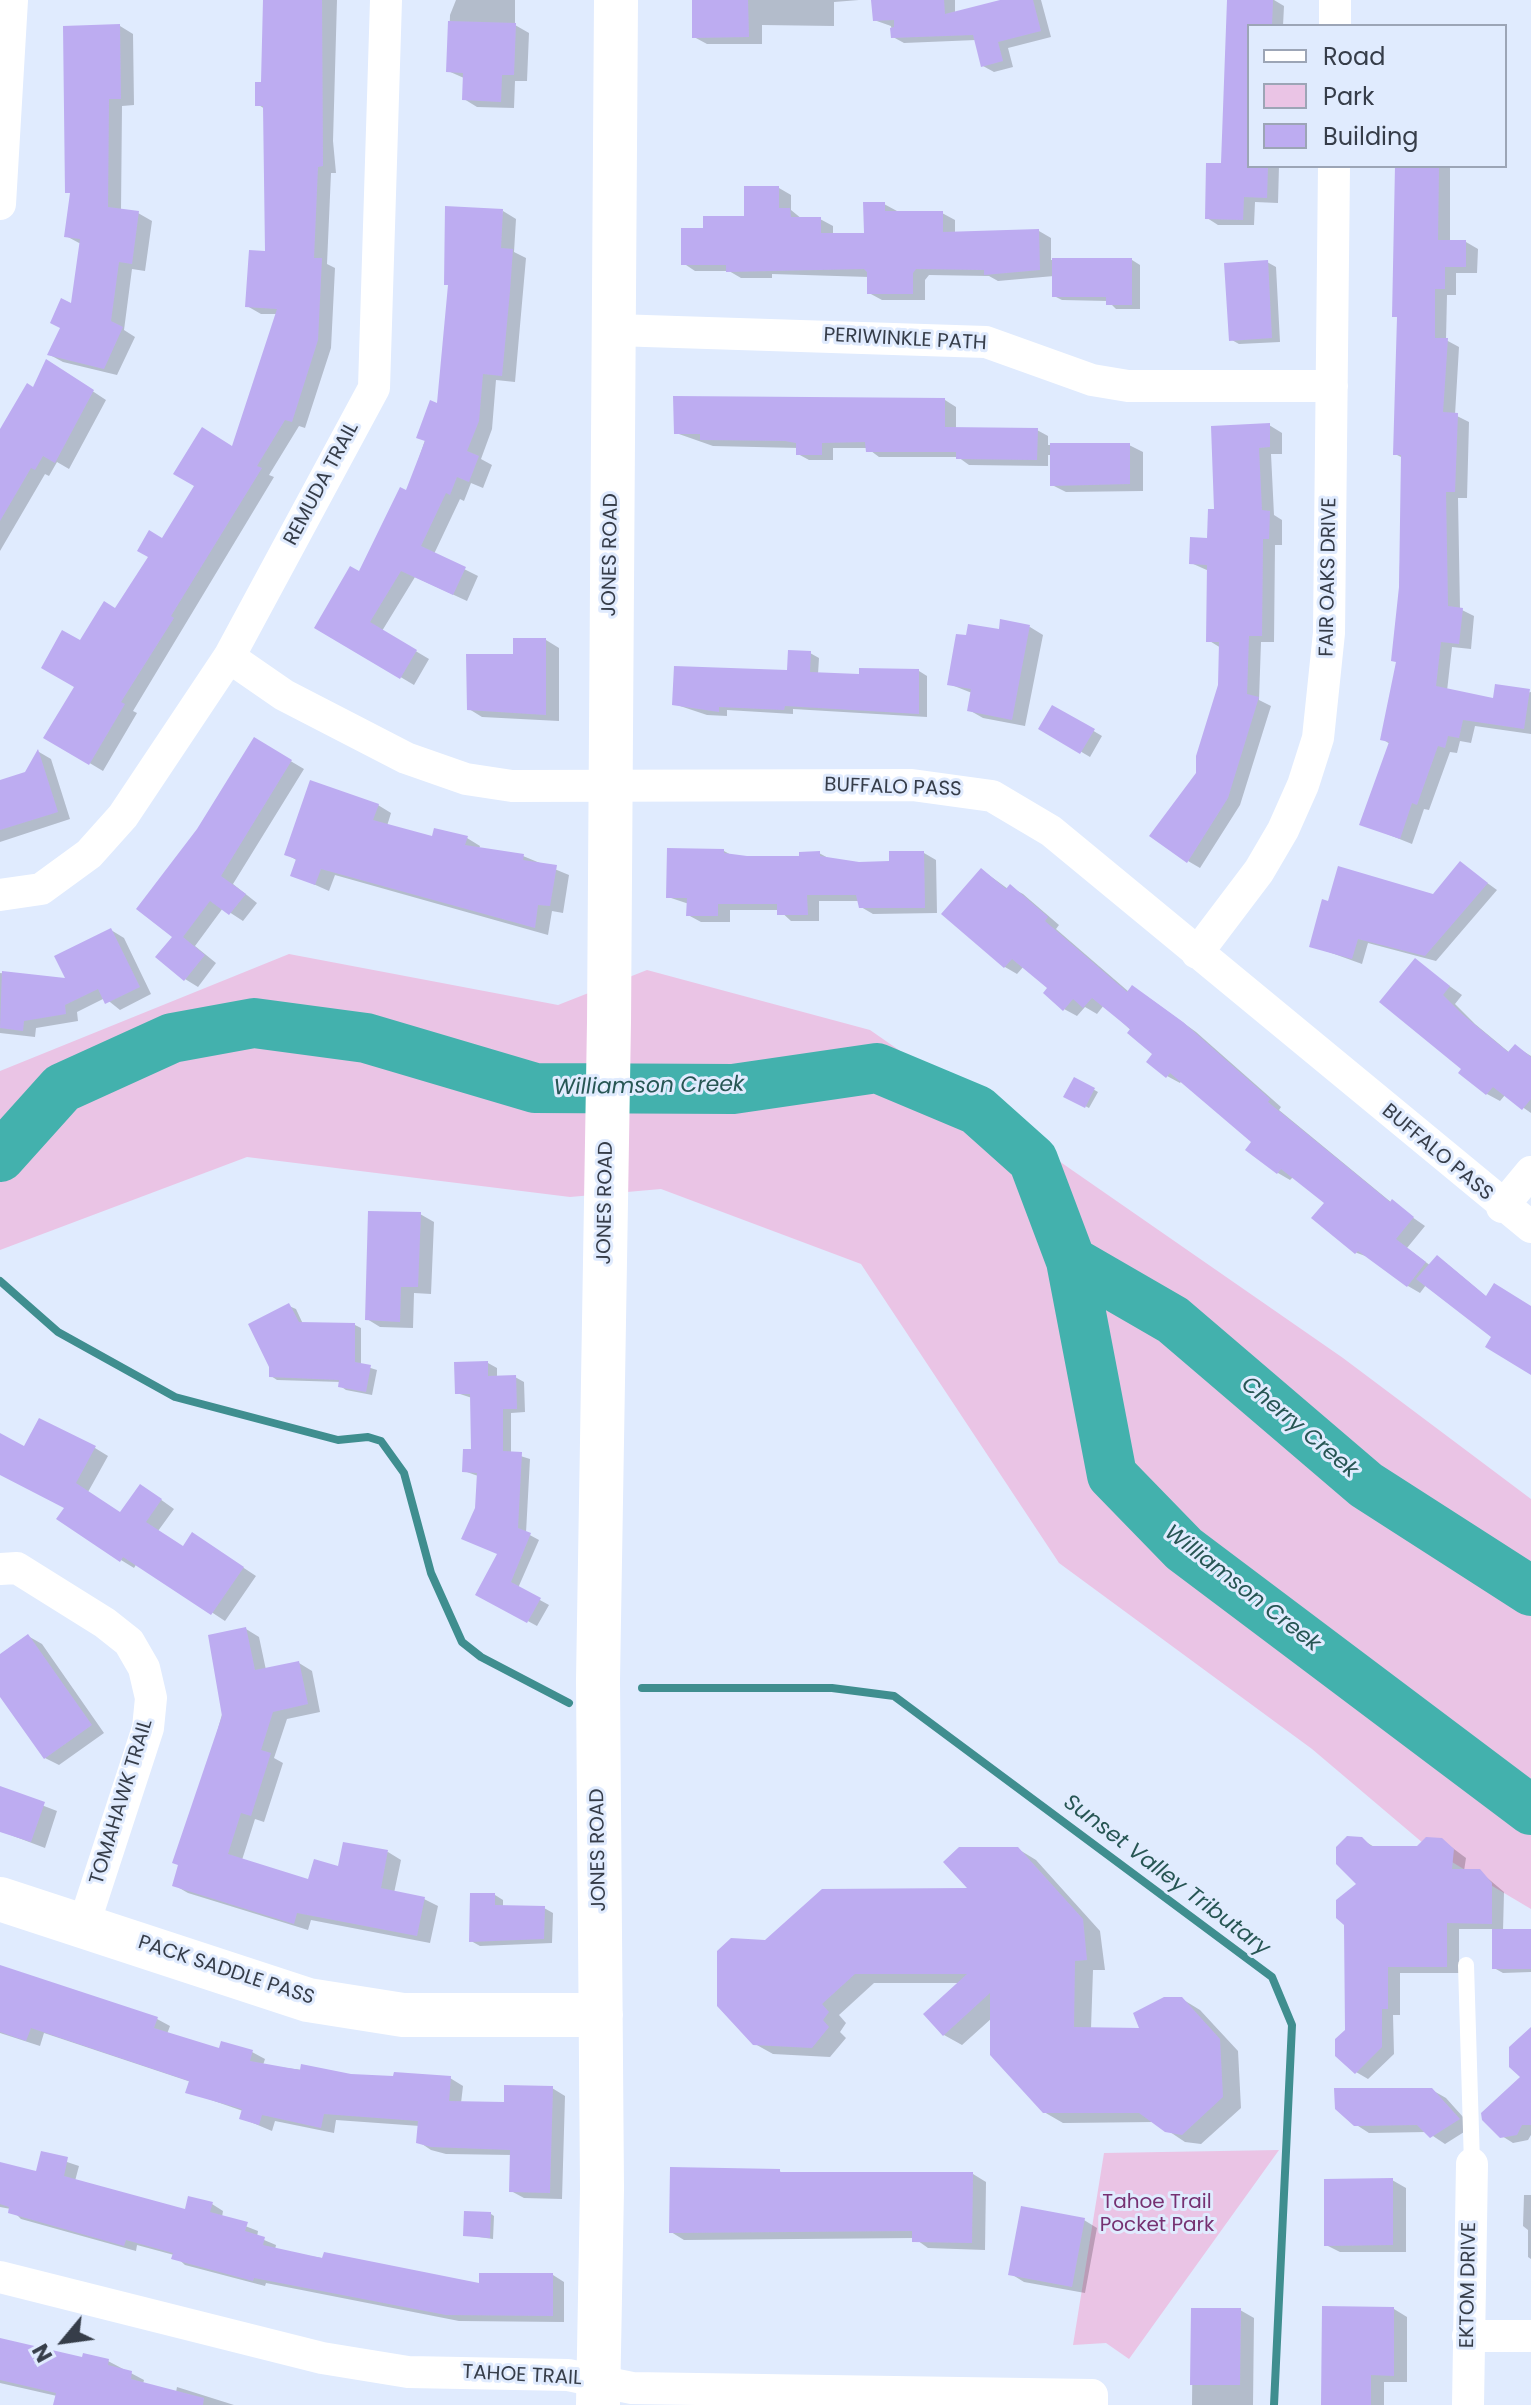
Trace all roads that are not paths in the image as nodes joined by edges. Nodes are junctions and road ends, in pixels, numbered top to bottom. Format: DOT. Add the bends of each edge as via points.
graph roads {
  1 [pos="12,0"];
  2 [pos="386,0"];
  3 [pos="616,0"];
  4 [pos="1335,0"];
  5 [pos="1335,24"];
  6 [pos="1334,168"];
  7 [pos="0,204"];
  8 [pos="615,330"];
  9 [pos="1332,386"];
  10 [pos="229,657"];
  11 [pos="608,785"];
  12 [pos="0,895"];
  13 [pos="1197,953"];
  14 [pos="1531,1172"];
  15 [pos="1502,1207"];
  16 [pos="1531,1227"];
  17 [pos="0,1569"];
  18 [pos="0,1899"];
  19 [pos="84,1924"];
  20 [pos="1466,1965"];
  21 [pos="601,2015"];
  22 [pos="1472,2164"];
  23 [pos="0,2277"];
  24 [pos="1468,2336"];
  25 [pos="1531,2336"];
  26 [pos="599,2393"];
  27 [pos="1092,2405"];
  28 [pos="1468,2405"];
  1 -- 7 [label="street"];
  2 -- 10 [label="street, REMUDA TRAIL" via="374,388"];
  3 -- 8 [label="street, JONES ROAD"];
  4 -- 5 [label="street"];
  6 -- 9 [label="street, FAIR OAKS DRIVE"];
  8 -- 9 [label="street, PERIWINKLE PATH" via="986,342 1092,380 1128,386"];
  8 -- 11 [label="street, JONES ROAD"];
  9 -- 13 [label="street, FAIR OAKS DRIVE" via="1329,633 1318,738 1283,830"];
  10 -- 11 [label="street, BUFFALO PASS" via="297,702 406,758 466,779 512,786"];
  10 -- 12 [label="street, REMUDA TRAIL" via="123,816 89,854 41,889"];
  11 -- 13 [label="street, BUFFALO PASS" via="912,785 992,796 1051,831"];
  11 -- 21 [label="street, JONES ROAD" via="598,1680"];
  13 -- 15 [label="street, BUFFALO PASS"];
  14 -- 15 [label="street"];
  15 -- 16 [label="street, BUFFALO PASS"];
  17 -- 19 [label="street, TOMAHAWK TRAIL" via="17,1568 105,1623 129,1642 144,1668 151,1698 148,1728"];
  18 -- 19 [label="street, PACK SADDLE PASS"];
  19 -- 21 [label="street, PACK SADDLE PASS" via="308,2000 359,2010 403,2015"];
  20 -- 22 [label="lane"];
  21 -- 26 [label="street, JONES ROAD"];
  22 -- 24 [label="street, EKTOM DRIVE"];
  23 -- 26 [label="street, TAHOE TRAIL" via="322,2358 408,2372 568,2375"];
  24 -- 25 [label="street"];
  24 -- 28 [label="street, EKTOM DRIVE"];
  26 -- 27 [label="street, TAHOE TRAIL" via="632,2388 1092,2395"];
}
